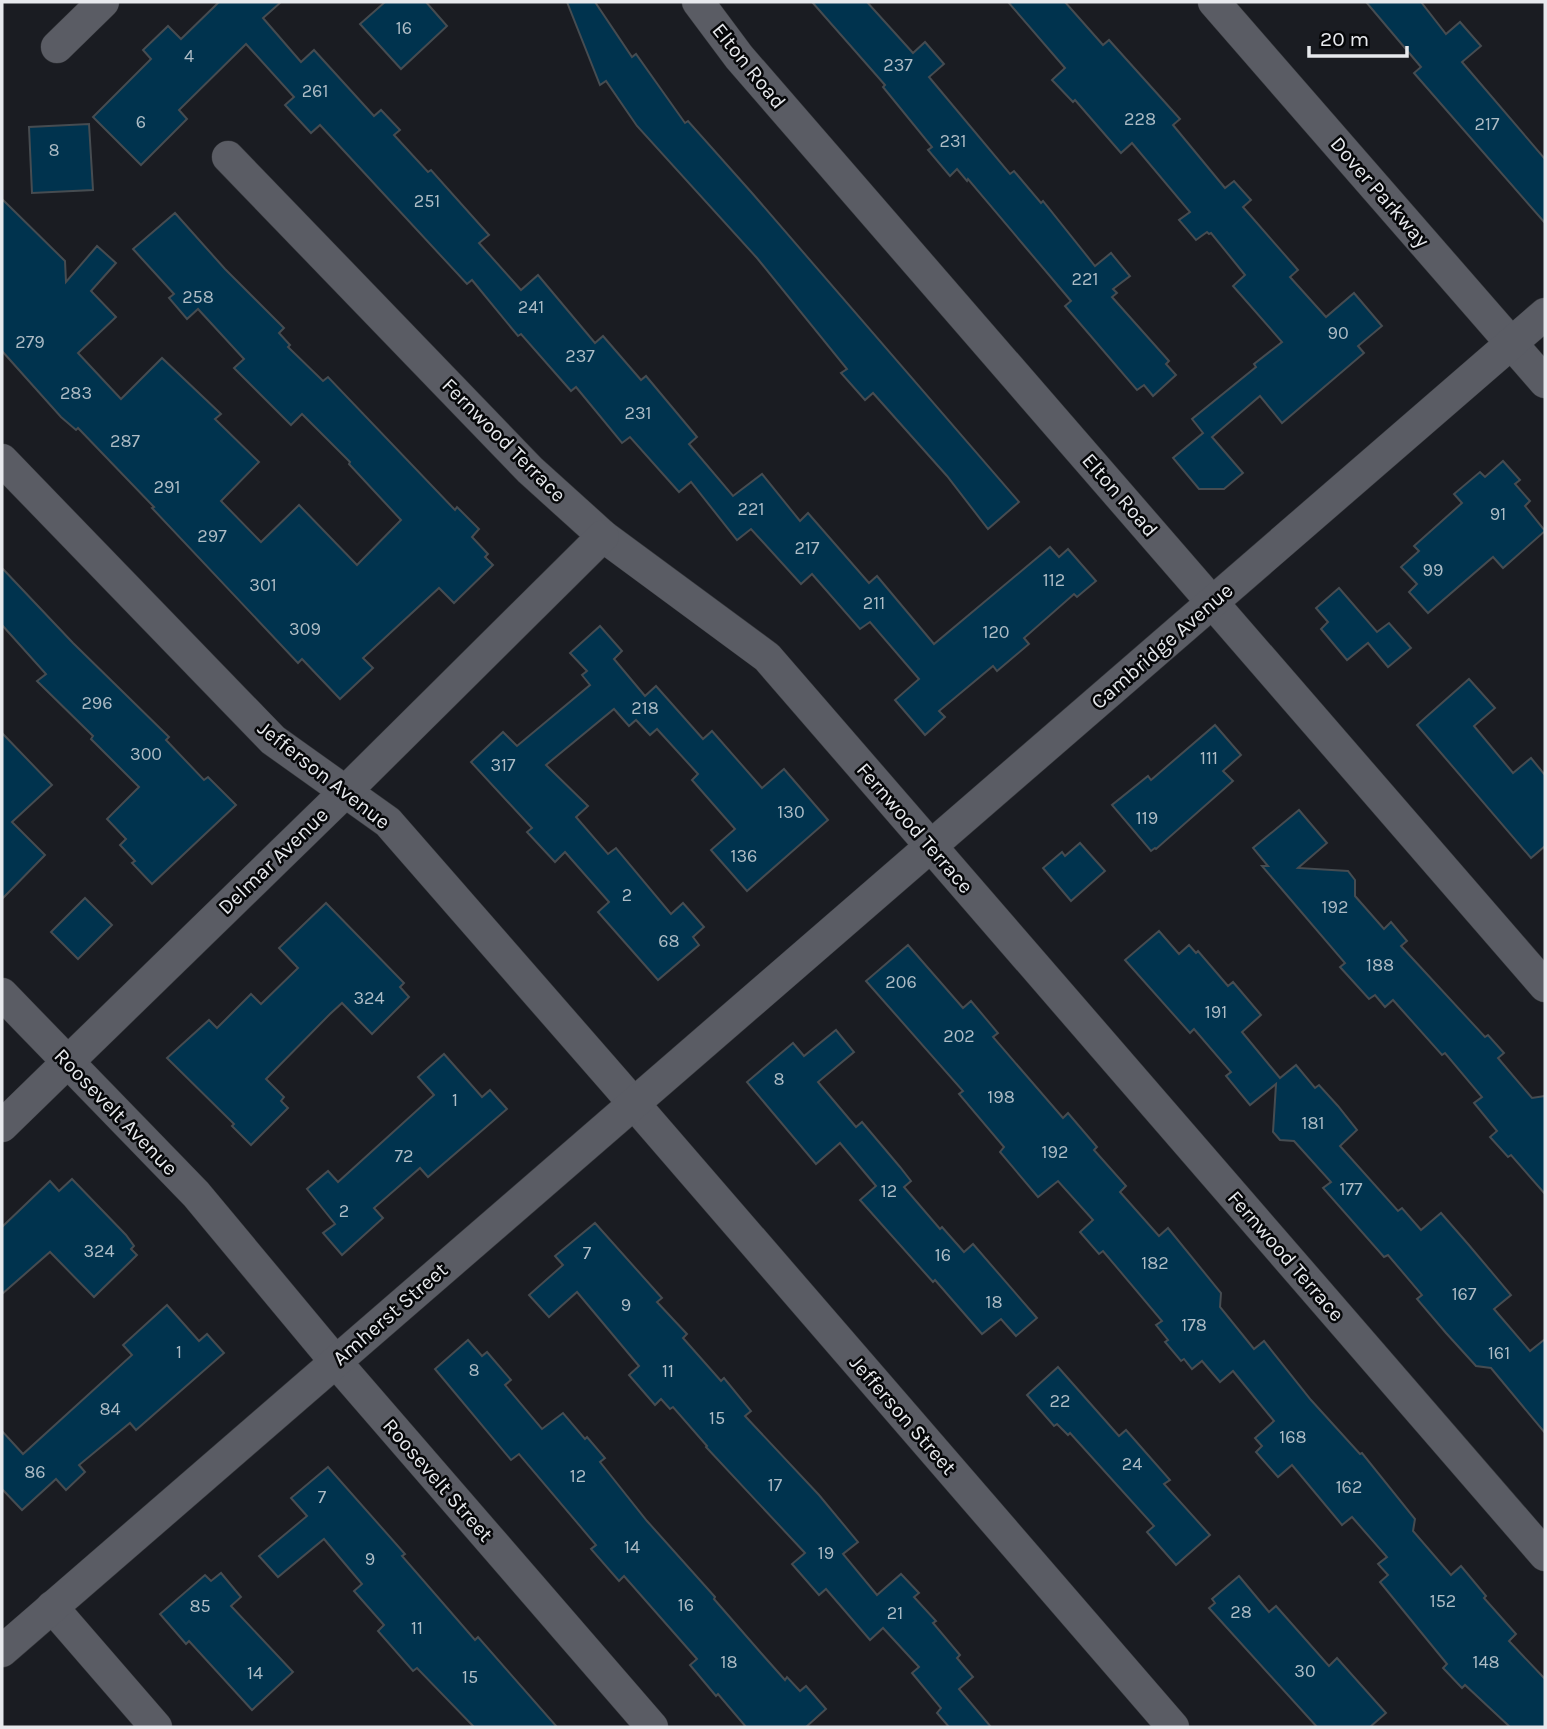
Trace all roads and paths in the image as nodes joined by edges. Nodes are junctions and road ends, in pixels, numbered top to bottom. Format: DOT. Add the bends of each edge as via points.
graph roads {
  1 [pos="103,2"];
  2 [pos="698,2"];
  3 [pos="1214,2"];
  4 [pos="57,47"];
  5 [pos="228,157"];
  6 [pos="1545,314"];
  7 [pos="1511,343"];
  8 [pos="1545,382"];
  9 [pos="2,460"];
  10 [pos="603,536"];
  11 [pos="1213,602"];
  12 [pos="345,792"];
  13 [pos="930,846"];
  14 [pos="778,977"];
  15 [pos="1545,986"];
  16 [pos="2,994"];
  17 [pos="68,1062"];
  18 [pos="633,1103"];
  19 [pos="2,1126"];
  20 [pos="227,1232"];
  21 [pos="335,1361"];
  22 [pos="1545,1555"];
  23 [pos="52,1607"];
  24 [pos="2,1651"];
  25 [pos="156,1727"];
  26 [pos="652,1727"];
  27 [pos="1173,1727"];
  1 -- 4 [label="street"];
  2 -- 11 [label="street, Elton Road" via="739,57"];
  3 -- 7 [label="street, Dover Parkway"];
  5 -- 10 [label="street, Fernwood Terrace" via="530,470"];
  6 -- 7 [label="street, Cambridge Avenue"];
  7 -- 8 [label="street, Dover Parkway"];
  7 -- 11 [label="street, Cambridge Avenue"];
  9 -- 12 [label="street, Jefferson Avenue" via="273,740"];
  10 -- 12 [label="street, Delmar Avenue"];
  10 -- 13 [label="street, Fernwood Terrace" via="767,657"];
  11 -- 13 [label="street, Cambridge Avenue"];
  11 -- 15 [label="street, Elton Road"];
  12 -- 17 [label="street, Delmar Avenue"];
  12 -- 18 [label="street, Jefferson Avenue" via="387,822"];
  13 -- 14 [label="street, Cambridge Avenue"];
  13 -- 22 [label="street, Fernwood Terrace"];
  14 -- 18 [label="street, Amherst Street"];
  16 -- 17 [label="street, Roosevelt Avenue"];
  17 -- 19 [label="street, Delmar Avenue"];
  17 -- 20 [label="street, Roosevelt Avenue"];
  18 -- 21 [label="street, Amherst Street"];
  18 -- 27 [label="street, Jefferson Street"];
  20 -- 21 [label="street, Roosevelt Street"];
  21 -- 23 [label="street, Amherst Street"];
  21 -- 26 [label="street, Roosevelt Street"];
  23 -- 24 [label="street, Amherst Street"];
  23 -- 25 [label="street"];
}
